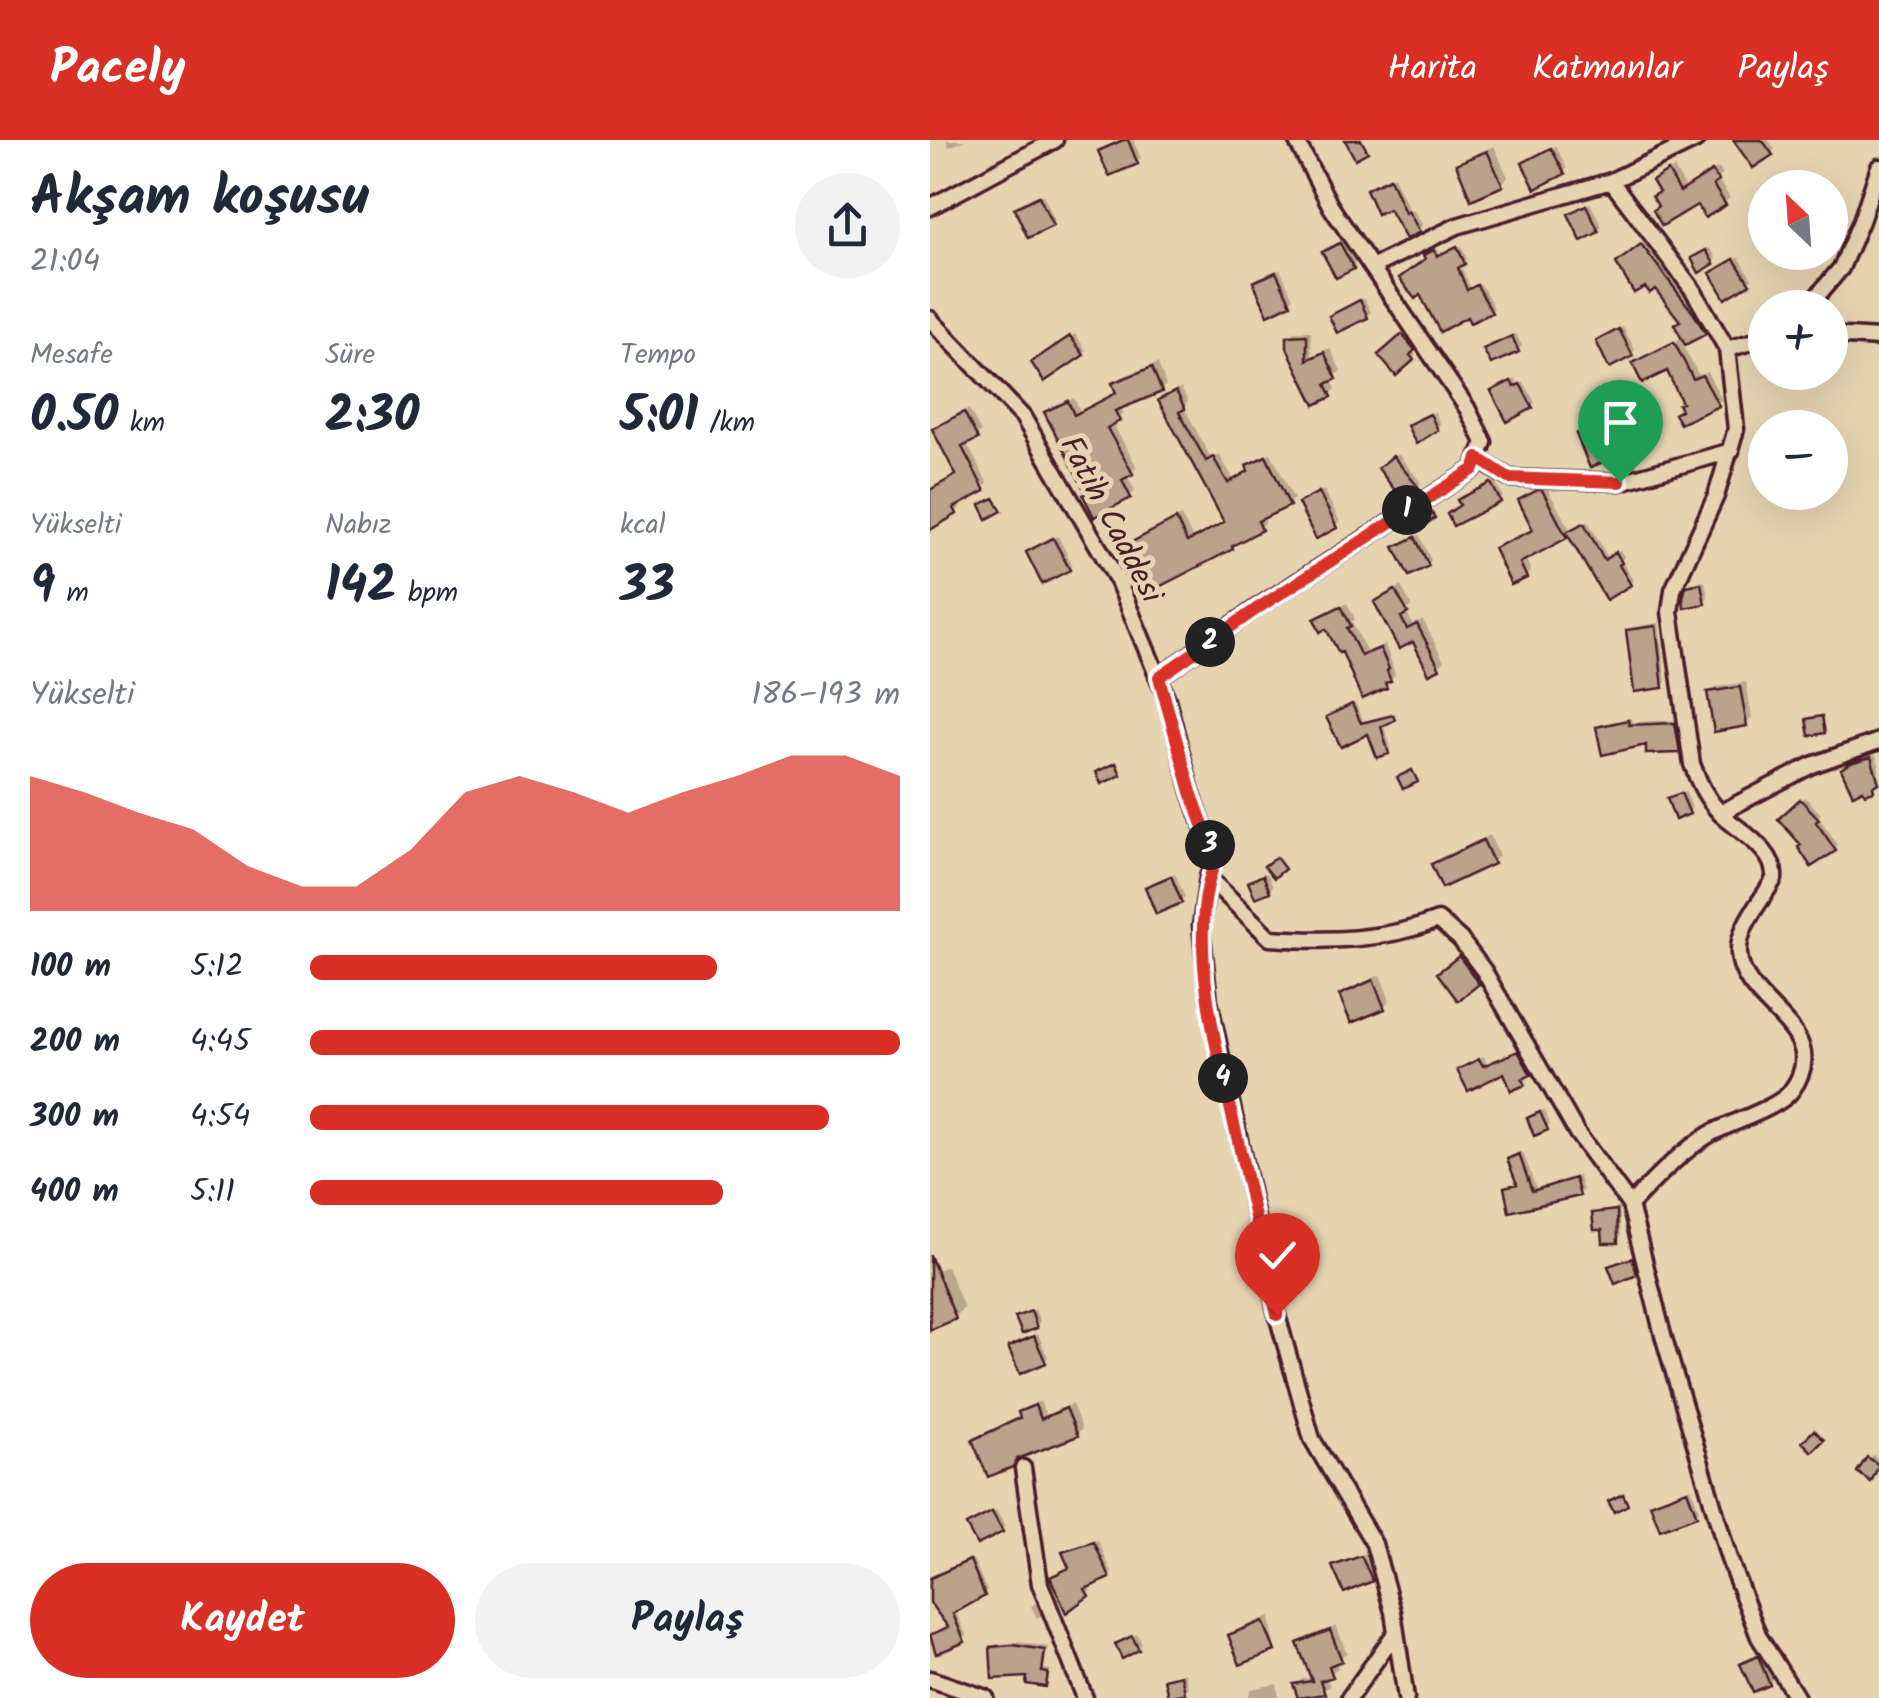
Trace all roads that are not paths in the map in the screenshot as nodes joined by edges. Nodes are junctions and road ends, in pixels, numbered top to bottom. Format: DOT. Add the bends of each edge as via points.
graph roads {
  1 [pos="1055,140"];
  2 [pos="1296,140"];
  3 [pos="1696,140"];
  4 [pos="1879,168"];
  5 [pos="1610,180"];
  6 [pos="930,207"];
  7 [pos="1374,266"];
  8 [pos="1822,290"];
  9 [pos="930,320"];
  10 [pos="1848,336"];
  11 [pos="1879,338"];
  12 [pos="1748,343"];
  13 [pos="1727,349"];
  14 [pos="1731,450"];
  15 [pos="1478,458"];
  16 [pos="1159,677"];
  17 [pos="1879,741"];
  18 [pos="1720,812"];
  19 [pos="1208,877"];
  20 [pos="1630,1205"];
  21 [pos="1024,1468"];
  22 [pos="1396,1632"];
  23 [pos="930,1680"];
  24 [pos="986,1698"];
  25 [pos="1085,1698"];
  26 [pos="1349,1698"];
  27 [pos="1406,1698"];
  28 [pos="1797,1698"];
  1 -- 6 [label="street"];
  2 -- 7 [label="street" via="1331,207"];
  3 -- 5 [label="street"];
  4 -- 8 [label="street" via="1841,268"];
  5 -- 7 [label="street" via="1456,226"];
  5 -- 13 [label="street" via="1693,290"];
  7 -- 15 [label="street" via="1468,408 1484,442"];
  9 -- 16 [label="street, Fatih Caddesi" via="1023,418 1118,581"];
  10 -- 11 [label="street"];
  12 -- 13 [label="street"];
  13 -- 14 [label="street" via="1736,429"];
  14 -- 15 [label="street" via="1620,482 1509,478"];
  14 -- 18 [label="street" via="1670,612 1692,764 1700,788"];
  15 -- 16 [label="street" via="1474,469"];
  16 -- 19 [label="street, Fatih Caddesi" via="1216,860"];
  17 -- 18 [label="street" via="1812,765"];
  18 -- 20 [label="street" via="1775,870 1740,938 1738,956 1800,1040 1803,1071 1789,1095 1709,1135"];
  19 -- 20 [label="street" via="1270,938 1328,942 1410,931 1438,920 1484,971 1577,1133"];
  19 -- 22 [label="street, Fatih Caddesi" via="1202,926 1209,1001 1277,1315 1312,1439 1374,1544"];
  20 -- 28 [label="street" via="1729,1559 1759,1637"];
  21 -- 25 [label="street" via="1040,1584"];
  22 -- 26 [label="street"];
  22 -- 27 [label="street, Fatih Caddesi"];
  23 -- 24 [label="street"];
}
